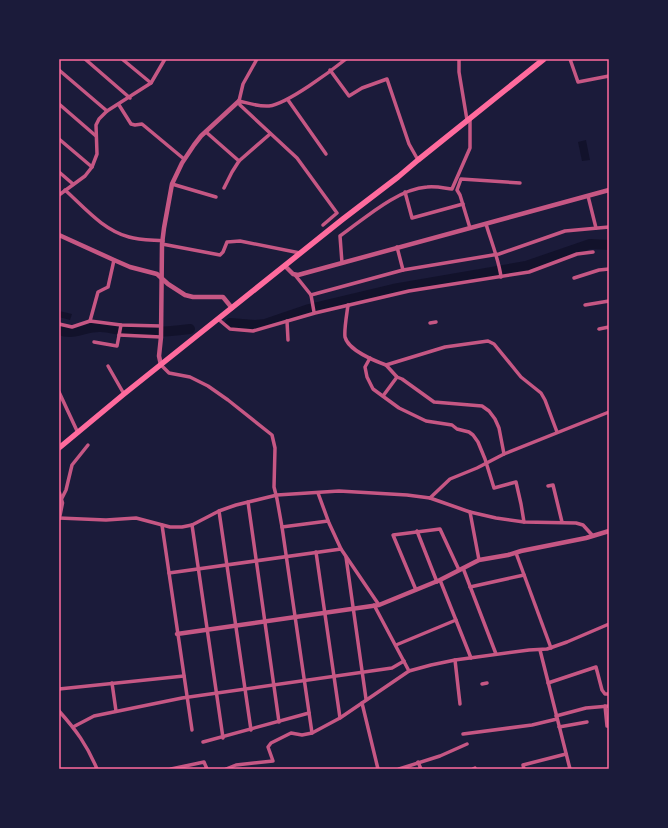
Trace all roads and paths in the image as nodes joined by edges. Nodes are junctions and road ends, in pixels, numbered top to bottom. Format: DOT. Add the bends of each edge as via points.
graph roads {
  1 [pos="85,59"];
  2 [pos="122,59"];
  3 [pos="164,59"];
  4 [pos="257,59"];
  5 [pos="346,59"];
  6 [pos="459,59"];
  7 [pos="544,59"];
  8 [pos="570,59"];
  9 [pos="59,70"];
  10 [pos="330,70"];
  11 [pos="609,76"];
  12 [pos="150,84"];
  13 [pos="130,98"];
  14 [pos="288,100"];
  15 [pos="238,101"];
  16 [pos="59,104"];
  17 [pos="119,105"];
  18 [pos="107,111"];
  19 [pos="469,119"];
  20 [pos="206,132"];
  21 [pos="270,134"];
  22 [pos="96,136"];
  23 [pos="59,139"];
  24 [pos="326,154"];
  25 [pos="184,159"];
  26 [pos="418,160"];
  27 [pos="239,161"];
  28 [pos="92,167"];
  29 [pos="59,172"];
  30 [pos="520,183"];
  31 [pos="73,184"];
  32 [pos="172,184"];
  33 [pos="224,188"];
  34 [pos="65,190"];
  35 [pos="609,190"];
  36 [pos="405,192"];
  37 [pos="59,196"];
  38 [pos="588,196"];
  39 [pos="216,197"];
  40 [pos="463,204"];
  41 [pos="486,224"];
  42 [pos="323,225"];
  43 [pos="609,227"];
  44 [pos="470,228"];
  45 [pos="596,228"];
  46 [pos="59,235"];
  47 [pos="163,242"];
  48 [pos="397,248"];
  49 [pos="593,252"];
  50 [pos="300,254"];
  51 [pos="495,255"];
  52 [pos="114,260"];
  53 [pos="342,263"];
  54 [pos="285,266"];
  55 [pos="609,269"];
  56 [pos="403,270"];
  57 [pos="295,275"];
  58 [pos="501,276"];
  59 [pos="162,278"];
  60 [pos="574,278"];
  61 [pos="311,295"];
  62 [pos="609,301"];
  63 [pos="348,305"];
  64 [pos="585,305"];
  65 [pos="232,308"];
  66 [pos="314,312"];
  67 [pos="90,321"];
  68 [pos="215,321"];
  69 [pos="287,321"];
  70 [pos="436,322"];
  71 [pos="430,323"];
  72 [pos="59,324"];
  73 [pos="121,326"];
  74 [pos="161,327"];
  75 [pos="609,327"];
  76 [pos="599,328"];
  77 [pos="119,334"];
  78 [pos="161,336"];
  79 [pos="288,340"];
  80 [pos="94,342"];
  81 [pos="370,358"];
  82 [pos="161,364"];
  83 [pos="386,365"];
  84 [pos="108,366"];
  85 [pos="397,377"];
  86 [pos="59,392"];
  87 [pos="124,394"];
  88 [pos="383,396"];
  89 [pos="609,412"];
  90 [pos="557,432"];
  91 [pos="78,433"];
  92 [pos="88,444"];
  93 [pos="59,448"];
  94 [pos="504,454"];
  95 [pos="486,463"];
  96 [pos="548,486"];
  97 [pos="59,493"];
  98 [pos="318,493"];
  99 [pos="276,495"];
  100 [pos="62,498"];
  101 [pos="430,498"];
  102 [pos="248,502"];
  103 [pos="219,511"];
  104 [pos="470,512"];
  105 [pos="59,518"];
  106 [pos="328,521"];
  107 [pos="524,522"];
  108 [pos="562,522"];
  109 [pos="162,525"];
  110 [pos="192,525"];
  111 [pos="282,527"];
  112 [pos="417,531"];
  113 [pos="609,531"];
  114 [pos="593,536"];
  115 [pos="341,549"];
  116 [pos="316,552"];
  117 [pos="516,553"];
  118 [pos="286,556"];
  119 [pos="346,557"];
  120 [pos="256,560"];
  121 [pos="479,560"];
  122 [pos="227,565"];
  123 [pos="198,569"];
  124 [pos="461,569"];
  125 [pos="169,574"];
  126 [pos="524,574"];
  127 [pos="439,581"];
  128 [pos="470,587"];
  129 [pos="416,590"];
  130 [pos="376,605"];
  131 [pos="353,608"];
  132 [pos="325,612"];
  133 [pos="295,617"];
  134 [pos="456,620"];
  135 [pos="265,621"];
  136 [pos="609,624"];
  137 [pos="236,626"];
  138 [pos="207,630"];
  139 [pos="177,634"];
  140 [pos="396,645"];
  141 [pos="551,648"];
  142 [pos="540,650"];
  143 [pos="496,654"];
  144 [pos="471,658"];
  145 [pos="455,660"];
  146 [pos="404,661"];
  147 [pos="410,671"];
  148 [pos="363,673"];
  149 [pos="184,676"];
  150 [pos="334,677"];
  151 [pos="304,681"];
  152 [pos="112,683"];
  153 [pos="548,683"];
  154 [pos="274,685"];
  155 [pos="59,689"];
  156 [pos="245,689"];
  157 [pos="216,693"];
  158 [pos="609,694"];
  159 [pos="187,698"];
  160 [pos="366,699"];
  161 [pos="362,703"];
  162 [pos="460,704"];
  163 [pos="607,706"];
  164 [pos="59,711"];
  165 [pos="116,711"];
  166 [pos="309,713"];
  167 [pos="556,717"];
  168 [pos="340,718"];
  169 [pos="279,722"];
  170 [pos="587,722"];
  171 [pos="609,726"];
  172 [pos="74,727"];
  173 [pos="559,727"];
  174 [pos="192,730"];
  175 [pos="251,730"];
  176 [pos="312,733"];
  177 [pos="463,734"];
  178 [pos="223,738"];
  179 [pos="203,742"];
  180 [pos="467,744"];
  181 [pos="566,754"];
  182 [pos="418,762"];
  183 [pos="97,769"];
  184 [pos="171,769"];
  185 [pos="207,769"];
  186 [pos="226,769"];
  187 [pos="378,769"];
  188 [pos="399,769"];
  189 [pos="421,769"];
  190 [pos="524,769"];
  191 [pos="570,769"];
  1 -- 13 [label="street"];
  2 -- 12 [label="street"];
  3 -- 12 [label="street"];
  4 -- 15 [label="street" via="243,84"];
  5 -- 10 [label="street"];
  6 -- 19 [label="street"];
  7 -- 19 [label="main road"];
  8 -- 11 [label="street" via="578,82"];
  9 -- 18 [label="street"];
  10 -- 14 [label="street"];
  10 -- 26 [label="street" via="349,96 362,88 387,80 409,144"];
  12 -- 13 [label="street"];
  13 -- 17 [label="street"];
  14 -- 15 [label="street" via="270,106"];
  14 -- 24 [label="street"];
  15 -- 20 [label="street"];
  15 -- 21 [label="street"];
  16 -- 22 [label="street"];
  17 -- 18 [label="street"];
  17 -- 25 [label="street" via="131,124 142,124"];
  18 -- 22 [label="street" via="96,125"];
  19 -- 26 [label="main road"];
  19 -- 36 [label="street" via="470,148 452,189 435,186"];
  20 -- 25 [label="street"];
  20 -- 27 [label="street"];
  21 -- 27 [label="street"];
  21 -- 42 [label="street" via="296,158 337,214"];
  22 -- 28 [label="street" via="97,154"];
  23 -- 28 [label="street"];
  25 -- 32 [label="street"];
  26 -- 50 [label="main road"];
  27 -- 33 [label="street"];
  28 -- 31 [label="street" via="85,176"];
  29 -- 31 [label="street"];
  30 -- 40 [label="street" via="461,179 457,190"];
  31 -- 34 [label="street"];
  32 -- 39 [label="street"];
  32 -- 47 [label="street"];
  34 -- 37 [label="street"];
  34 -- 47 [label="street" via="94,218 116,232 130,238"];
  35 -- 38 [label="street"];
  36 -- 40 [label="street" via="412,218"];
  36 -- 53 [label="street" via="340,236"];
  38 -- 41 [label="street"];
  38 -- 45 [label="street"];
  40 -- 44 [label="street"];
  41 -- 44 [label="street"];
  41 -- 51 [label="street"];
  43 -- 45 [label="street"];
  44 -- 48 [label="street"];
  45 -- 51 [label="street" via="565,231"];
  46 -- 52 [label="street"];
  47 -- 50 [label="street" via="220,254 227,242 240,241"];
  47 -- 59 [label="street"];
  48 -- 53 [label="street"];
  48 -- 56 [label="street"];
  49 -- 58 [label="street" via="577,254 529,272"];
  50 -- 54 [label="main road"];
  51 -- 56 [label="street"];
  51 -- 58 [label="street"];
  52 -- 59 [label="street"];
  52 -- 67 [label="street" via="108,288 98,292"];
  53 -- 57 [label="street"];
  54 -- 57 [label="street"];
  54 -- 65 [label="main road"];
  55 -- 60 [label="street"];
  56 -- 61 [label="street"];
  57 -- 61 [label="street"];
  58 -- 63 [label="street" via="409,291"];
  59 -- 65 [label="street" via="185,295 223,297"];
  59 -- 74 [label="street"];
  61 -- 66 [label="street"];
  62 -- 64 [label="street"];
  63 -- 69 [label="street"];
  63 -- 81 [label="street" via="345,336 348,343"];
  65 -- 68 [label="main road"];
  67 -- 72 [label="street" via="72,326"];
  67 -- 73 [label="street"];
  68 -- 69 [label="street" via="230,329 259,330"];
  68 -- 82 [label="main road"];
  69 -- 79 [label="street"];
  70 -- 71 [label="street"];
  73 -- 74 [label="street"];
  73 -- 77 [label="street"];
  74 -- 78 [label="street"];
  75 -- 76 [label="street"];
  77 -- 78 [label="street"];
  77 -- 80 [label="street" via="117,346"];
  78 -- 82 [label="street"];
  81 -- 83 [label="street"];
  81 -- 88 [label="street" via="365,367 367,377 373,388"];
  82 -- 87 [label="main road"];
  82 -- 99 [label="street" via="169,373 190,377 208,386 272,434 275,448"];
  83 -- 85 [label="street"];
  83 -- 90 [label="street" via="445,347 488,341 494,344 521,377 541,393"];
  84 -- 87 [label="street"];
  85 -- 88 [label="street"];
  85 -- 94 [label="street" via="434,402 482,406 489,411 499,428"];
  86 -- 91 [label="street"];
  87 -- 91 [label="main road"];
  88 -- 95 [label="street" via="399,408 426,421 452,425 469,432 478,442"];
  89 -- 90 [label="street"];
  90 -- 94 [label="street"];
  91 -- 93 [label="main road"];
  92 -- 100 [label="street" via="72,465"];
  94 -- 95 [label="street"];
  95 -- 101 [label="street" via="450,479"];
  95 -- 107 [label="street" via="494,488 516,482"];
  96 -- 108 [label="street" via="553,485"];
  97 -- 100 [label="street"];
  98 -- 99 [label="street"];
  98 -- 101 [label="street" via="339,491"];
  98 -- 106 [label="street"];
  99 -- 102 [label="street"];
  99 -- 111 [label="street"];
  100 -- 105 [label="street"];
  101 -- 104 [label="street"];
  102 -- 103 [label="street"];
  102 -- 120 [label="street"];
  103 -- 110 [label="street"];
  103 -- 122 [label="street"];
  104 -- 107 [label="street"];
  104 -- 121 [label="street"];
  105 -- 109 [label="street" via="136,518"];
  106 -- 111 [label="street"];
  106 -- 115 [label="street"];
  107 -- 108 [label="street"];
  108 -- 114 [label="street" via="583,525"];
  109 -- 110 [label="street"];
  109 -- 125 [label="street"];
  110 -- 123 [label="street"];
  111 -- 118 [label="street"];
  112 -- 124 [label="street" via="440,529"];
  112 -- 127 [label="street"];
  112 -- 129 [label="street" via="393,535"];
  113 -- 114 [label="street"];
  114 -- 117 [label="street"];
  115 -- 116 [label="street"];
  115 -- 119 [label="street"];
  116 -- 118 [label="street"];
  116 -- 132 [label="street"];
  117 -- 121 [label="street"];
  117 -- 126 [label="street"];
  118 -- 120 [label="street"];
  118 -- 133 [label="street"];
  119 -- 130 [label="street"];
  119 -- 131 [label="street"];
  120 -- 122 [label="street"];
  120 -- 135 [label="street"];
  121 -- 124 [label="street"];
  122 -- 123 [label="street"];
  122 -- 137 [label="street"];
  123 -- 125 [label="street"];
  123 -- 138 [label="street"];
  124 -- 127 [label="street"];
  124 -- 128 [label="street"];
  125 -- 139 [label="street"];
  126 -- 128 [label="street"];
  126 -- 141 [label="street"];
  127 -- 129 [label="street"];
  127 -- 134 [label="street"];
  128 -- 143 [label="street"];
  129 -- 130 [label="street"];
  130 -- 131 [label="street"];
  130 -- 140 [label="street"];
  131 -- 132 [label="street"];
  131 -- 148 [label="street"];
  132 -- 133 [label="street"];
  132 -- 150 [label="street"];
  133 -- 135 [label="street"];
  133 -- 151 [label="street"];
  134 -- 140 [label="street"];
  134 -- 144 [label="street"];
  135 -- 137 [label="street"];
  135 -- 154 [label="street"];
  136 -- 141 [label="street"];
  137 -- 138 [label="street"];
  137 -- 156 [label="street"];
  138 -- 139 [label="street"];
  138 -- 157 [label="street"];
  139 -- 149 [label="street"];
  140 -- 146 [label="street"];
  141 -- 142 [label="street"];
  142 -- 143 [label="street"];
  142 -- 153 [label="street"];
  143 -- 144 [label="street"];
  144 -- 145 [label="street"];
  145 -- 147 [label="street"];
  145 -- 162 [label="street"];
  146 -- 147 [label="street"];
  146 -- 148 [label="street" via="392,668"];
  147 -- 160 [label="street"];
  148 -- 150 [label="street"];
  148 -- 160 [label="street"];
  149 -- 152 [label="street"];
  149 -- 159 [label="street"];
  150 -- 151 [label="street"];
  150 -- 168 [label="street"];
  151 -- 154 [label="street"];
  151 -- 166 [label="street"];
  152 -- 155 [label="street"];
  152 -- 165 [label="street"];
  153 -- 158 [label="street" via="596,668 602,690"];
  153 -- 167 [label="street"];
  154 -- 156 [label="street"];
  154 -- 169 [label="street"];
  156 -- 157 [label="street"];
  156 -- 175 [label="street"];
  157 -- 159 [label="street"];
  157 -- 178 [label="street"];
  159 -- 165 [label="street"];
  159 -- 174 [label="street"];
  160 -- 161 [label="street"];
  161 -- 168 [label="street"];
  161 -- 187 [label="street"];
  163 -- 167 [label="street" via="586,708"];
  163 -- 171 [label="street"];
  164 -- 172 [label="street"];
  165 -- 172 [label="street" via="94,716"];
  166 -- 169 [label="street"];
  166 -- 176 [label="street"];
  167 -- 173 [label="street"];
  167 -- 177 [label="street" via="532,725"];
  168 -- 176 [label="street"];
  169 -- 175 [label="street"];
  170 -- 173 [label="street"];
  172 -- 183 [label="street"];
  173 -- 181 [label="street"];
  175 -- 178 [label="street"];
  176 -- 186 [label="street" via="291,733 271,743 268,747 273,761 236,765"];
  178 -- 179 [label="street"];
  180 -- 182 [label="street"];
  181 -- 190 [label="street" via="523,765"];
  181 -- 191 [label="street"];
  182 -- 188 [label="street"];
  182 -- 189 [label="street"];
  184 -- 185 [label="street" via="204,762"];
}
